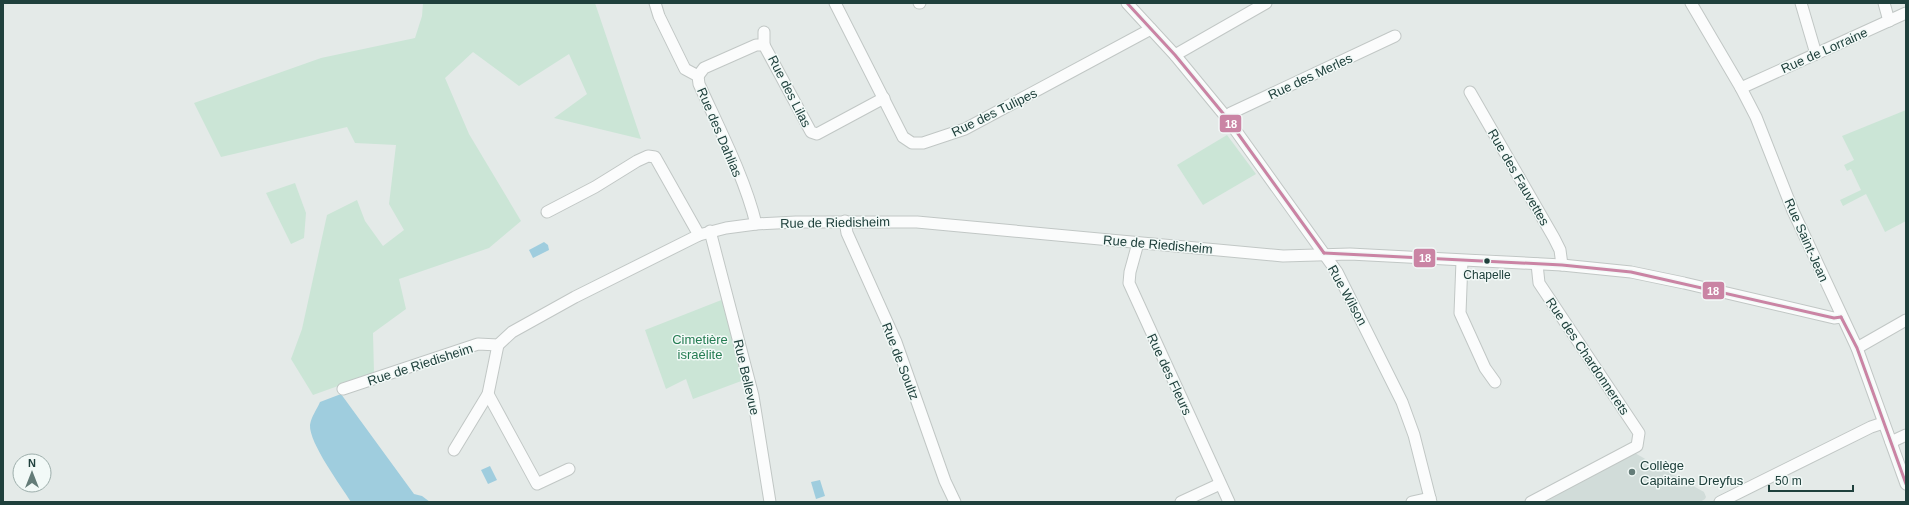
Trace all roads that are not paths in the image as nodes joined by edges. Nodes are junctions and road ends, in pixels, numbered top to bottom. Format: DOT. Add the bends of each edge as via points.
graph roads {
  1 [pos="655,3"];
  2 [pos="835,3"];
  3 [pos="1127,3"];
  4 [pos="1266,3"];
  5 [pos="1691,3"];
  6 [pos="1801,3"];
  7 [pos="1884,3"];
  8 [pos="1906,13"];
  9 [pos="1888,21"];
  10 [pos="1151,29"];
  11 [pos="764,32"];
  12 [pos="1395,36"];
  13 [pos="764,45"];
  14 [pos="1816,54"];
  15 [pos="1175,55"];
  16 [pos="698,76"];
  17 [pos="1741,88"];
  18 [pos="1470,92"];
  19 [pos="884,98"];
  20 [pos="1226,117"];
  21 [pos="547,212"];
  22 [pos="845,221"];
  23 [pos="756,224"];
  24 [pos="710,231"];
  25 [pos="698,235"];
  26 [pos="1138,243"];
  27 [pos="1324,253"];
  28 [pos="1462,260"];
  29 [pos="1537,264"];
  30 [pos="1562,265"];
  31 [pos="1841,317"];
  32 [pos="1906,320"];
  33 [pos="498,345"];
  34 [pos="1856,348"];
  35 [pos="1495,382"];
  36 [pos="343,389"];
  37 [pos="488,394"];
  38 [pos="1884,423"];
  39 [pos="1906,435"];
  40 [pos="1891,442"];
  41 [pos="454,450"];
  42 [pos="569,468"];
  43 [pos="1220,484"];
  44 [pos="1906,484"];
  45 [pos="1430,500"];
  46 [pos="770,502"];
  47 [pos="955,502"];
  48 [pos="1182,502"];
  49 [pos="1229,502"];
  50 [pos="1412,502"];
  51 [pos="1531,502"];
  52 [pos="1720,502"];
  1 -- 16 [label="street, Rue des Dahlias" via="684,69"];
  2 -- 19 [label="street, Rue des Tulipes"];
  3 -- 10 [label="street, Rue Wilson"];
  4 -- 15 [label="street"];
  5 -- 17 [label="street, Rue Saint-Jean"];
  6 -- 14 [label="street"];
  7 -- 9 [label="street"];
  8 -- 9 [label="street, Rue de Lorraine"];
  9 -- 14 [label="street, Rue de Lorraine"];
  10 -- 15 [label="street, Rue Wilson"];
  10 -- 19 [label="street, Rue des Tulipes" via="965,129 923,143 912,143 903,137"];
  11 -- 13 [label="street"];
  12 -- 20 [label="street, Rue des Merles"];
  13 -- 16 [label="street, Rue des Lilas" via="756,44 704,68"];
  13 -- 19 [label="street, Rue des Lilas" via="811,132 817,134"];
  14 -- 17 [label="street, Rue de Lorraine"];
  15 -- 20 [label="street, Rue Wilson"];
  16 -- 23 [label="street, Rue des Dahlias"];
  17 -- 31 [label="street, Rue Saint-Jean" via="1756,117 1793,210"];
  18 -- 30 [label="street, Rue des Fauvettes" via="1554,238 1560,250"];
  20 -- 27 [label="street, Rue Wilson"];
  21 -- 25 [label="street" via="642,158 655,157"];
  22 -- 23 [label="street, Rue de Riedisheim"];
  22 -- 26 [label="street, Rue de Riedisheim" via="917,222"];
  22 -- 47 [label="street, Rue de Soultz" via="847,232 896,342 945,481"];
  23 -- 24 [label="street, Rue de Riedisheim"];
  24 -- 25 [label="street, Rue de Riedisheim"];
  24 -- 46 [label="street, Rue Bellevue" via="753,396"];
  25 -- 33 [label="street, Rue de Riedisheim" via="556,307 512,332"];
  26 -- 27 [label="street, Rue de Riedisheim" via="1283,256"];
  26 -- 43 [label="street, Rue des Fleurs" via="1129,283"];
  27 -- 28 [label="street, Rue de Riedisheim"];
  27 -- 45 [label="street, Rue Wilson" via="1350,294 1402,402 1414,435"];
  28 -- 29 [label="street, Rue de Riedisheim"];
  28 -- 35 [label="street" via="1460,313 1485,368"];
  29 -- 30 [label="street, Rue de Riedisheim"];
  29 -- 51 [label="street, Rue des Chardonnerets" via="1539,283 1639,433 1638,446"];
  30 -- 31 [label="street, Rue de Riedisheim" via="1639,274 1834,318"];
  31 -- 34 [label="street, Rue Saint-Jean"];
  32 -- 34 [label="street"];
  33 -- 36 [label="street, Rue de Riedisheim" via="478,344"];
  33 -- 37 [label="street"];
  34 -- 38 [label="street, Rue Saint-Jean"];
  37 -- 41 [label="street"];
  37 -- 42 [label="street" via="538,484"];
  38 -- 40 [label="street, Rue Saint-Jean"];
  38 -- 52 [label="street" via="1871,427"];
  39 -- 40 [label="street"];
  40 -- 44 [label="street, Rue Saint-Jean"];
  43 -- 48 [label="street"];
  43 -- 49 [label="street, Rue des Fleurs"];
  45 -- 50 [label="street"];
}
